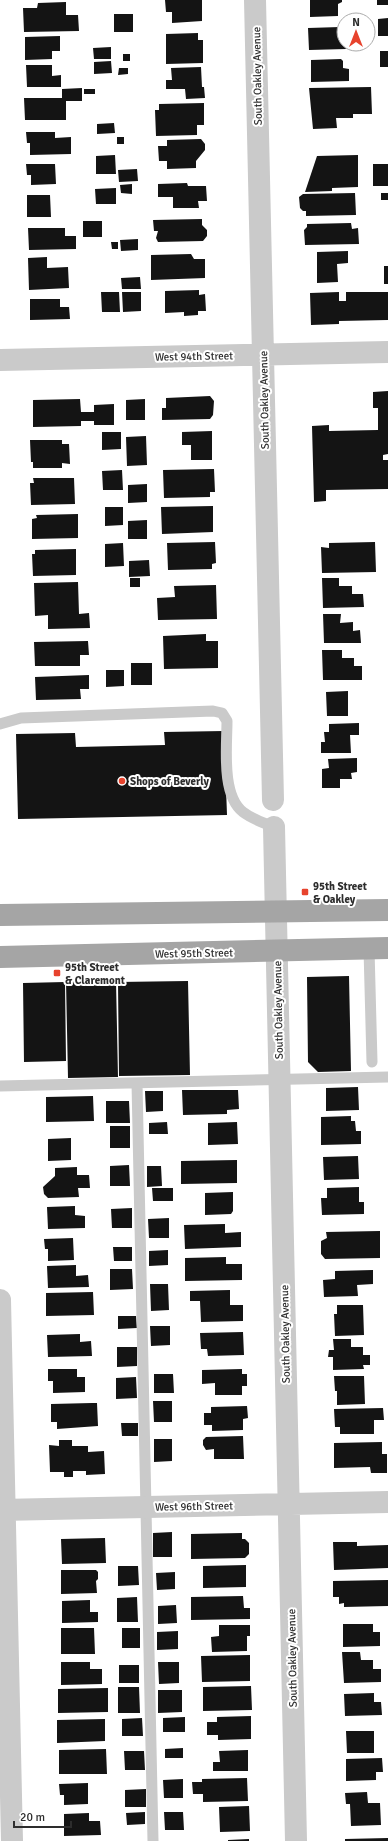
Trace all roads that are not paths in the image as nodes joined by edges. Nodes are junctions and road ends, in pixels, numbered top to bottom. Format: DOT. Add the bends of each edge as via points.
graph roads {
  1 [pos="255,0"];
  2 [pos="388,352"];
  3 [pos="263,354"];
  4 [pos="0,360"];
  5 [pos="0,724"];
  6 [pos="273,800"];
  7 [pos="274,827"];
  8 [pos="388,910"];
  9 [pos="275,911"];
  10 [pos="0,915"];
  11 [pos="379,948"];
  12 [pos="276,951"];
  13 [pos="0,957"];
  14 [pos="372,1062"];
  15 [pos="388,1077"];
  16 [pos="279,1080"];
  17 [pos="137,1083"];
  18 [pos="0,1086"];
  19 [pos="0,1300"];
  20 [pos="388,1502"];
  21 [pos="288,1504"];
  22 [pos="146,1507"];
  23 [pos="2,1510"];
  24 [pos="12,1841"];
  25 [pos="153,1841"];
  26 [pos="296,1841"];
  1 -- 3 [label="street, South Oakley Avenue"];
  2 -- 3 [label="street, West 94th Street"];
  3 -- 4 [label="street, West 94th Street"];
  3 -- 6 [label="street, South Oakley Avenue"];
  5 -- 7 [label="lane" via="21,718 213,711 222,713 227,721 228,786 242,811"];
  7 -- 9 [label="street, South Oakley Avenue"];
  8 -- 9 [label="main road"];
  9 -- 10 [label="main road"];
  9 -- 12 [label="street, South Oakley Avenue"];
  11 -- 12 [label="main road, West 95th Street"];
  11 -- 14 [label="lane"];
  12 -- 13 [label="main road, West 95th Street"];
  12 -- 16 [label="street, South Oakley Avenue"];
  15 -- 16 [label="lane"];
  16 -- 17 [label="lane"];
  16 -- 21 [label="street, South Oakley Avenue"];
  17 -- 18 [label="lane"];
  17 -- 22 [label="lane"];
  19 -- 23 [label="street"];
  20 -- 21 [label="street, West 96th Street"];
  21 -- 22 [label="street, West 96th Street"];
  21 -- 26 [label="street, South Oakley Avenue"];
  22 -- 23 [label="street, West 96th Street"];
  22 -- 25 [label="lane"];
  23 -- 24 [label="street"];
}
